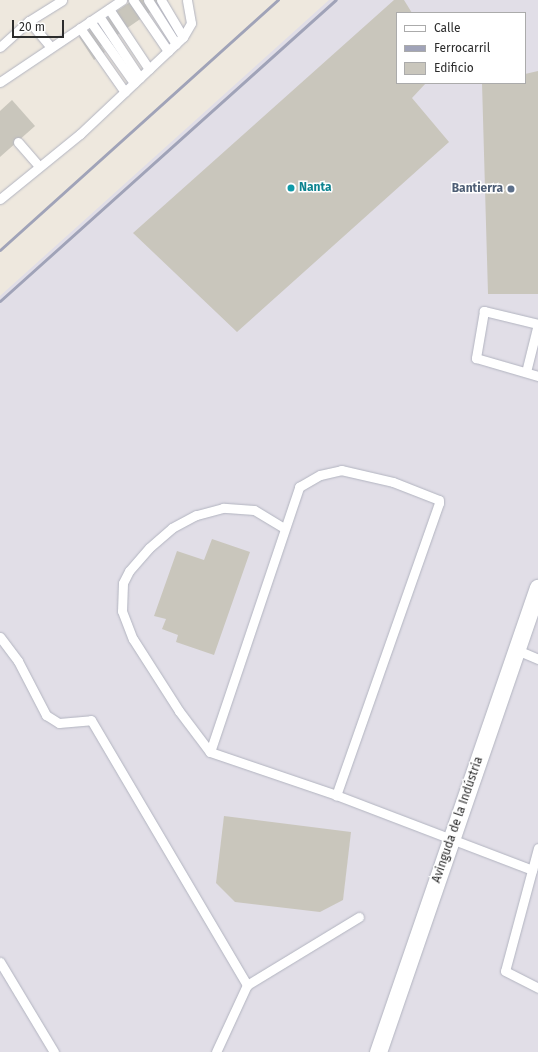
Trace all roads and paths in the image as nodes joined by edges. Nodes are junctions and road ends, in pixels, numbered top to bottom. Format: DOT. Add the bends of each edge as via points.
graph roads {
  1 [pos="62,0"];
  2 [pos="122,0"];
  3 [pos="133,0"];
  4 [pos="148,0"];
  5 [pos="161,0"];
  6 [pos="190,2"];
  7 [pos="109,9"];
  8 [pos="99,16"];
  9 [pos="29,21"];
  10 [pos="90,21"];
  11 [pos="80,28"];
  12 [pos="183,37"];
  13 [pos="176,44"];
  14 [pos="0,47"];
  15 [pos="51,47"];
  16 [pos="168,52"];
  17 [pos="149,69"];
  18 [pos="137,80"];
  19 [pos="0,82"];
  20 [pos="125,92"];
  21 [pos="18,142"];
  22 [pos="38,166"];
  23 [pos="0,199"];
  24 [pos="526,372"];
  25 [pos="538,376"];
  26 [pos="284,528"];
  27 [pos="538,588"];
  28 [pos="0,637"];
  29 [pos="517,650"];
  30 [pos="538,659"];
  31 [pos="210,752"];
  32 [pos="336,795"];
  33 [pos="452,839"];
  34 [pos="538,848"];
  35 [pos="532,870"];
  36 [pos="359,917"];
  37 [pos="0,962"];
  38 [pos="247,985"];
  39 [pos="538,988"];
  40 [pos="54,1052"];
  41 [pos="216,1052"];
  42 [pos="378,1052"];
  1 -- 9 [label="lane"];
  2 -- 7 [label="lane"];
  3 -- 16 [label="lane"];
  4 -- 13 [label="lane"];
  5 -- 12 [label="lane"];
  6 -- 12 [label="lane" via="191,23"];
  7 -- 8 [label="lane"];
  7 -- 17 [label="lane"];
  8 -- 10 [label="lane"];
  8 -- 18 [label="lane"];
  9 -- 14 [label="lane"];
  9 -- 15 [label="lane"];
  10 -- 11 [label="lane"];
  10 -- 18 [label="lane"];
  11 -- 15 [label="lane"];
  11 -- 20 [label="lane"];
  12 -- 13 [label="lane"];
  13 -- 16 [label="lane"];
  15 -- 19 [label="lane"];
  16 -- 17 [label="lane"];
  17 -- 18 [label="lane"];
  18 -- 20 [label="lane"];
  20 -- 22 [label="lane" via="80,134"];
  21 -- 22 [label="lane"];
  22 -- 23 [label="lane"];
  24 -- 24 [label="lane" via="476,358 484,311 538,324"];
  24 -- 25 [label="lane"];
  26 -- 31 [label="lane"];
  26 -- 31 [label="lane" via="254,510 223,508 196,515 172,528 149,548 129,572 124,583 122,611 133,639 156,678"];
  26 -- 32 [label="lane" via="299,486 328,472 340,470 393,482 439,500"];
  27 -- 29 [label="street, Avinguda de la Indústria"];
  28 -- 38 [label="lane" via="18,661 46,715 59,724 91,720"];
  29 -- 30 [label="lane"];
  29 -- 33 [label="street, Avinguda de la Indústria"];
  31 -- 32 [label="lane"];
  32 -- 33 [label="lane"];
  33 -- 35 [label="lane"];
  33 -- 42 [label="street, Avinguda de la Indústria"];
  34 -- 35 [label="lane"];
  35 -- 39 [label="lane" via="505,971"];
  36 -- 38 [label="lane"];
  37 -- 40 [label="lane"];
  38 -- 41 [label="lane"];
}
